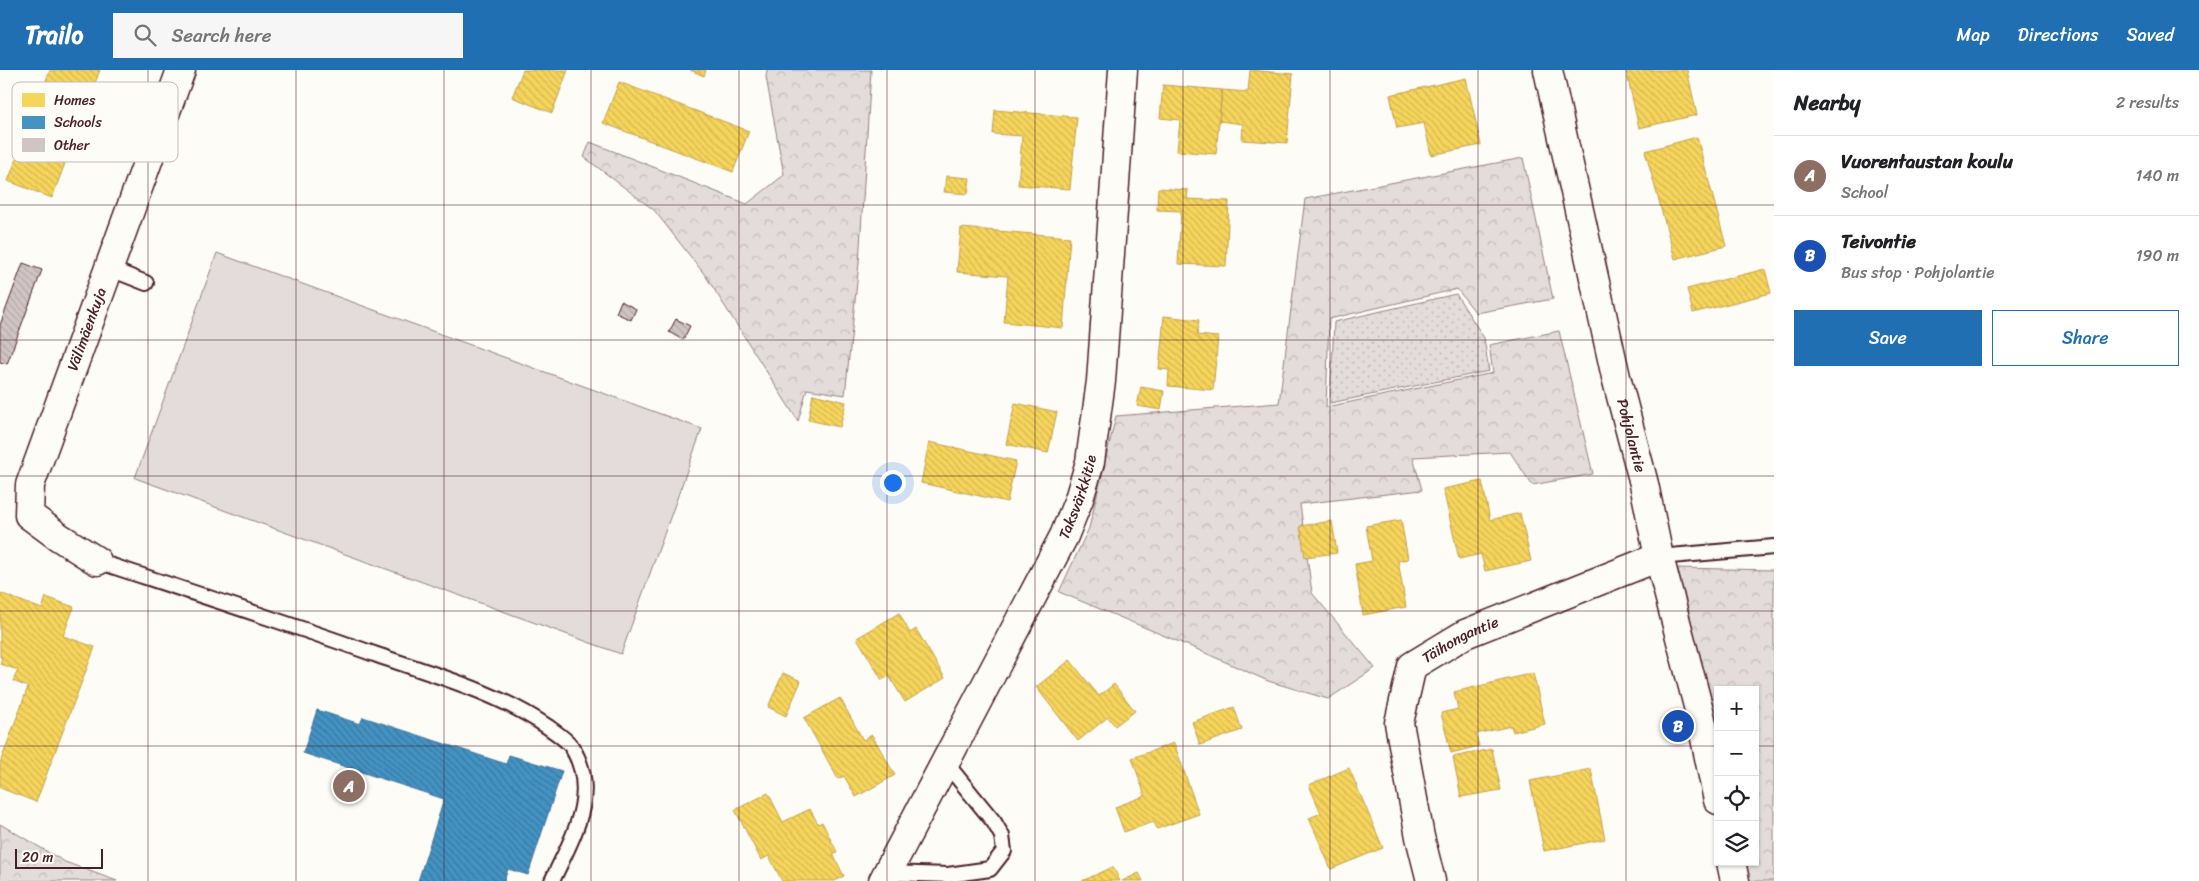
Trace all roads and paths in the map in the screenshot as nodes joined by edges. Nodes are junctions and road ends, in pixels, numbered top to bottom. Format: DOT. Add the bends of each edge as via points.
graph roads {
  1 [pos="181,70"];
  2 [pos="1123,70"];
  3 [pos="1548,70"];
  4 [pos="177,82"];
  5 [pos="147,162"];
  6 [pos="108,268"];
  7 [pos="146,282"];
  8 [pos="1774,547"];
  9 [pos="1659,557"];
  10 [pos="97,561"];
  11 [pos="945,762"];
  12 [pos="1714,782"];
  13 [pos="1732,866"];
  14 [pos="886,877"];
  15 [pos="552,881"];
  16 [pos="1431,881"];
  17 [pos="1735,881"];
  1 -- 4 [label="street, Välimäenkuja"];
  2 -- 11 [label="street, Taksvärkkitie" via="1101,381 1090,462 1080,499 1064,536"];
  3 -- 9 [label="street, Pohjolantie"];
  5 -- 6 [label="street, Välimäenkuja"];
  6 -- 7 [label="lane"];
  6 -- 10 [label="street, Välimäenkuja" via="30,485 29,514"];
  8 -- 9 [label="lane"];
  9 -- 12 [label="street, Pohjolantie"];
  9 -- 16 [label="street, Täihongantie" via="1465,634 1412,666 1399,723"];
  10 -- 15 [label="lane" via="468,687 513,705 555,732 570,745 584,776 585,795 582,812"];
  11 -- 14 [label="street, Taksvärkkitie"];
  11 -- 14 [label="lane" via="994,822 1002,836 1004,850 990,869 948,875"];
  13 -- 17 [label="street"];
}
